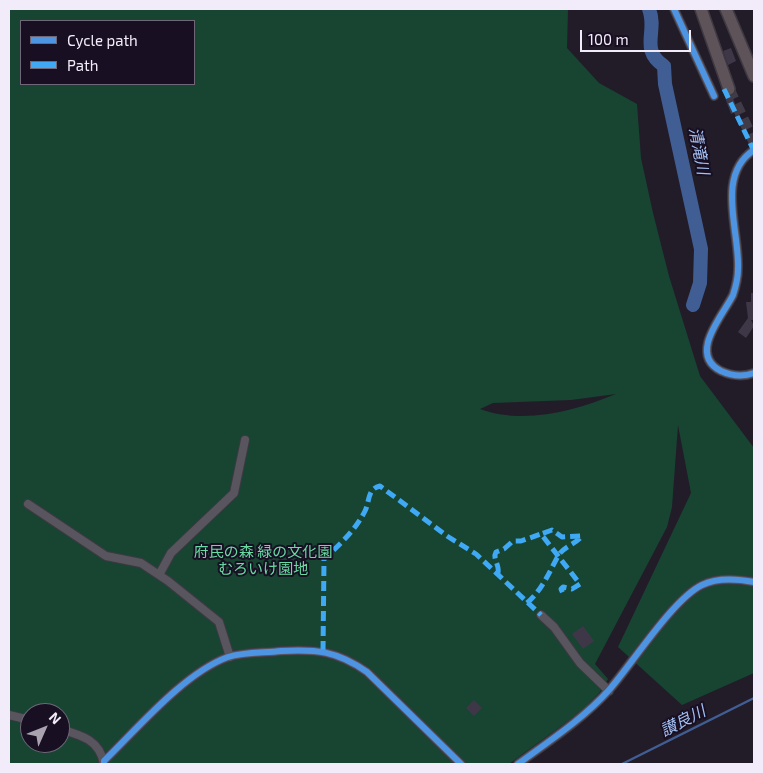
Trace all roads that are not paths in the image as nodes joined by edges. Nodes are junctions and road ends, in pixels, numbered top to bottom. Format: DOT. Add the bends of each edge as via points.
graph roads {
  1 [pos="674,9"];
  2 [pos="701,9"];
  3 [pos="726,9"];
  4 [pos="754,76"];
  5 [pos="729,89"];
  6 [pos="714,96"];
  7 [pos="754,150"];
  8 [pos="754,373"];
  9 [pos="245,440"];
  10 [pos="28,504"];
  11 [pos="159,575"];
  12 [pos="754,582"];
  13 [pos="541,615"];
  14 [pos="230,656"];
  15 [pos="608,690"];
  16 [pos="70,733"];
  17 [pos="104,763"];
  18 [pos="461,764"];
  19 [pos="518,764"];
  1 -- 6 [label="street"];
  2 -- 5 [label="highway"];
  3 -- 4 [label="highway"];
  7 -- 8 [label="street" via="738,168 733,186 737,284 713,326 708,347 710,358 719,370 741,376"];
  9 -- 11 [label="street" via="234,493 171,553"];
  10 -- 11 [label="street" via="106,556 142,563"];
  11 -- 14 [label="street" via="219,622"];
  12 -- 15 [label="street" via="732,578 702,584 679,604"];
  13 -- 15 [label="street" via="554,627 580,663"];
  14 -- 17 [label="street" via="190,679"];
  14 -- 18 [label="street" via="309,650 323,651 351,661 367,672"];
  15 -- 19 [label="street" via="578,719"];
  16 -- 17 [label="street" via="90,740 98,747"];
}
